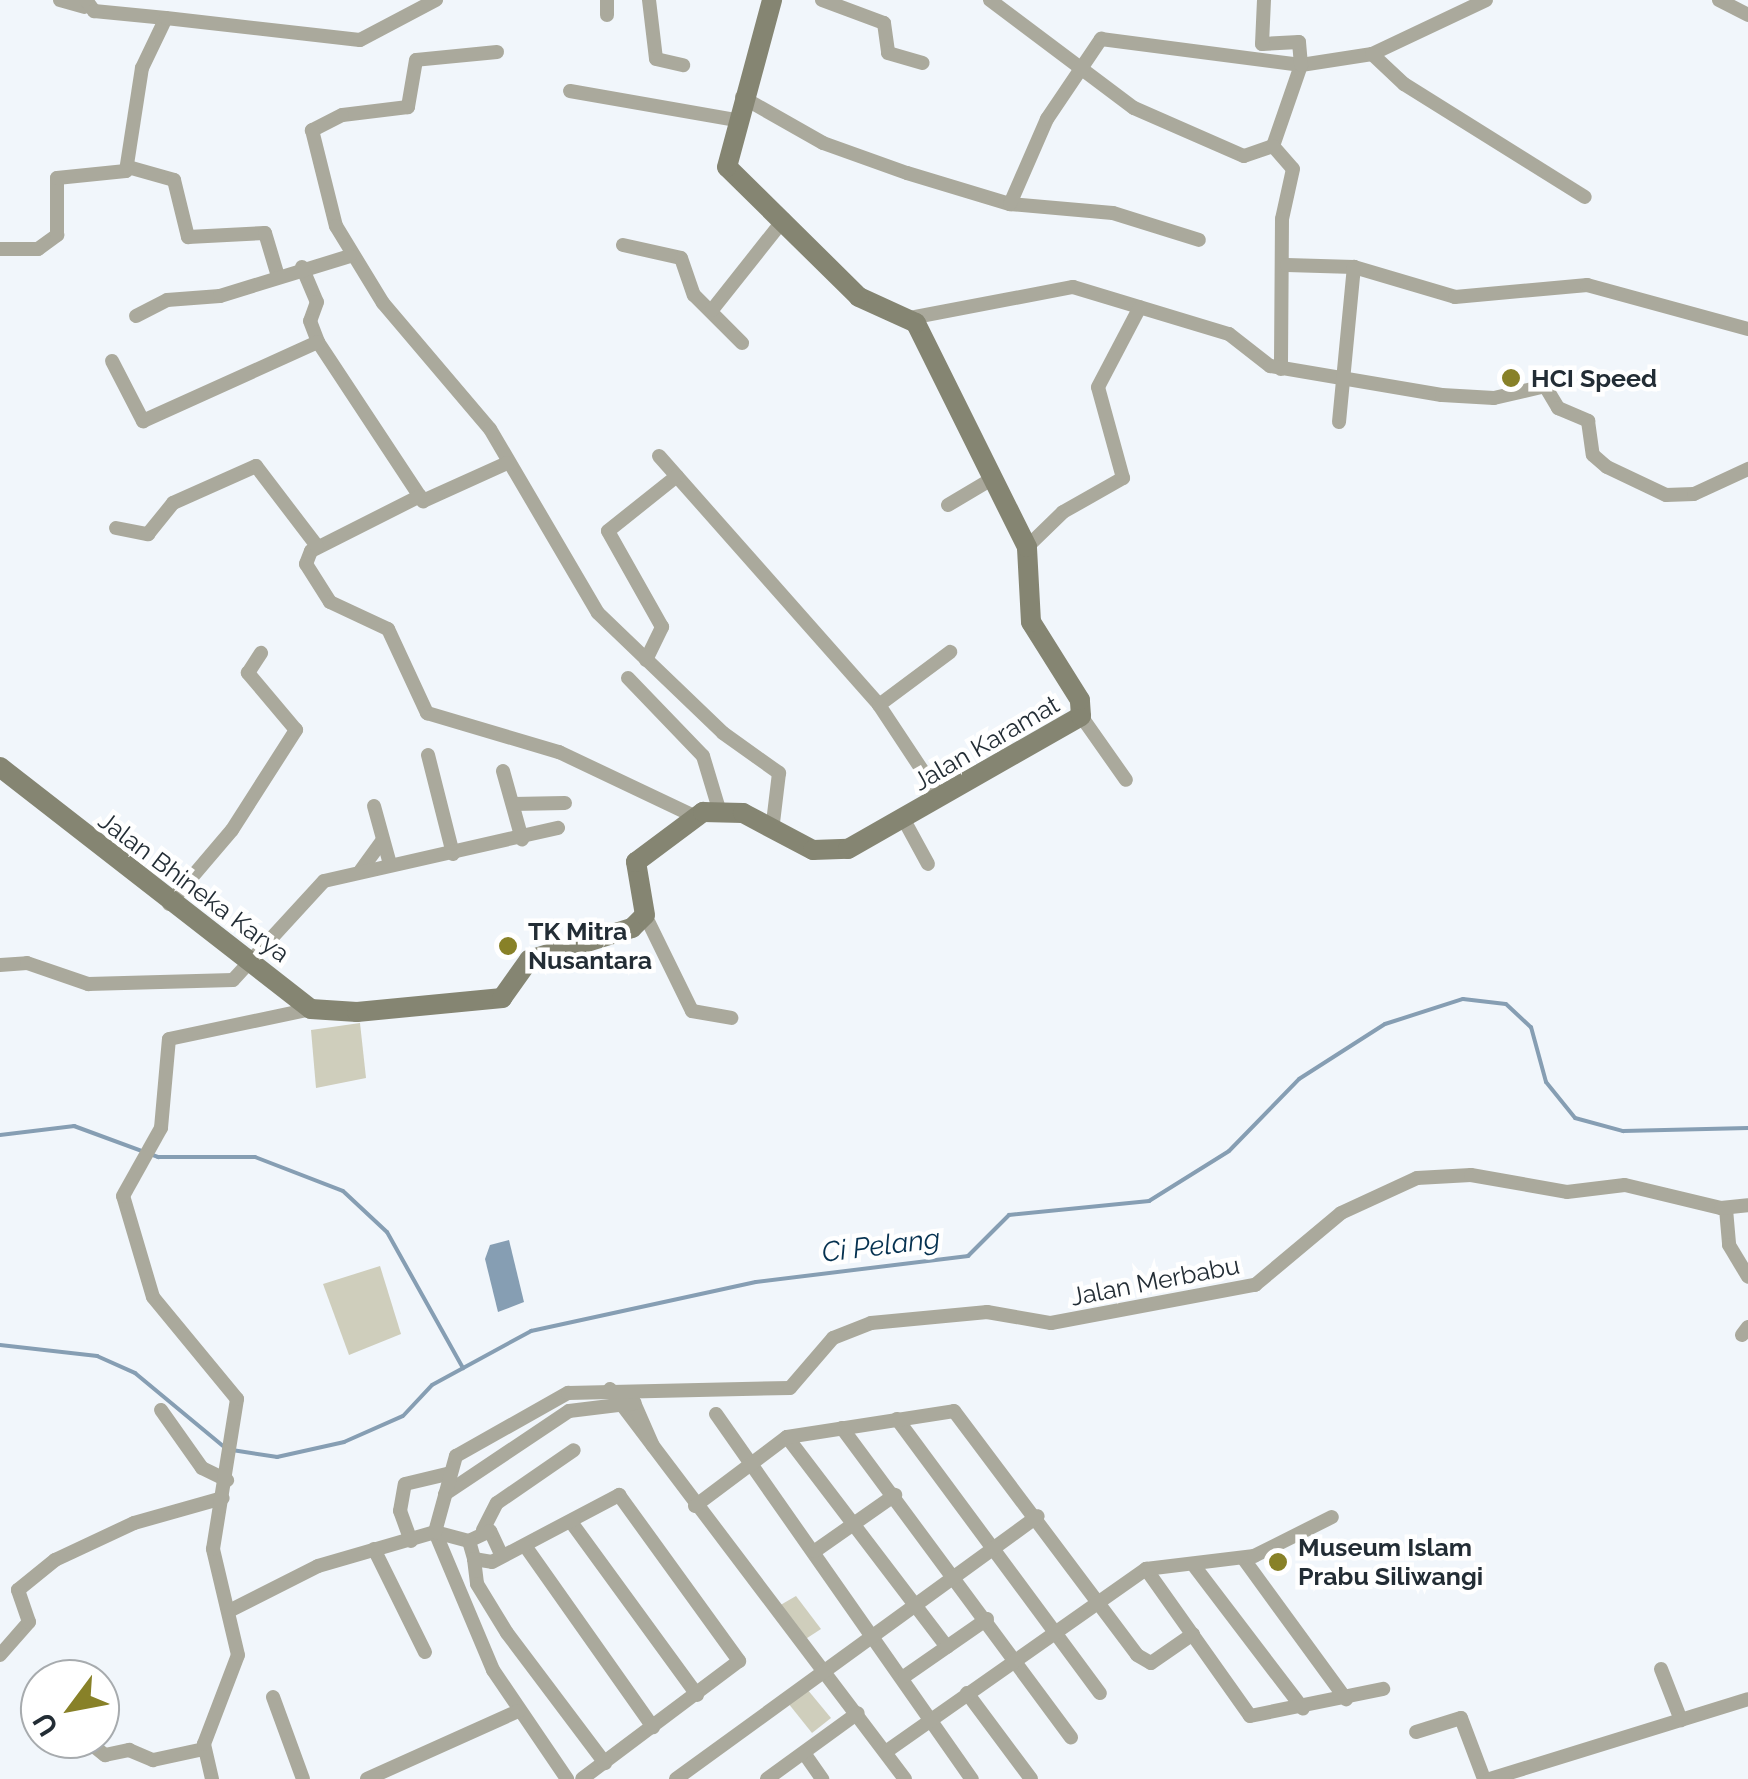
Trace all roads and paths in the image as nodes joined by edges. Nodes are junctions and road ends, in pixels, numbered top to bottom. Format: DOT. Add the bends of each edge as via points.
graph roads {
  1 [pos="60,0"];
  2 [pos="436,0"];
  3 [pos="649,0"];
  4 [pos="772,0"];
  5 [pos="822,0"];
  6 [pos="990,0"];
  7 [pos="1264,0"];
  8 [pos="1486,0"];
  9 [pos="1719,0"];
  10 [pos="85,4"];
  11 [pos="1744,9"];
  12 [pos="166,18"];
  13 [pos="497,52"];
  14 [pos="1372,54"];
  15 [pos="922,63"];
  16 [pos="683,65"];
  17 [pos="1300,65"];
  18 [pos="1080,70"];
  19 [pos="570,92"];
  20 [pos="742,97"];
  21 [pos="736,120"];
  22 [pos="1273,146"];
  23 [pos="128,167"];
  24 [pos="1585,197"];
  25 [pos="1010,204"];
  26 [pos="784,219"];
  27 [pos="1199,240"];
  28 [pos="622,245"];
  29 [pos="0,248"];
  30 [pos="350,256"];
  31 [pos="1287,265"];
  32 [pos="1354,266"];
  33 [pos="302,267"];
  34 [pos="277,273"];
  35 [pos="1140,307"];
  36 [pos="712,310"];
  37 [pos="136,316"];
  38 [pos="910,318"];
  39 [pos="1748,329"];
  40 [pos="318,342"];
  41 [pos="742,343"];
  42 [pos="112,361"];
  43 [pos="1282,368"];
  44 [pos="1344,374"];
  45 [pos="1339,422"];
  46 [pos="660,456"];
  47 [pos="507,463"];
  48 [pos="1748,469"];
  49 [pos="677,476"];
  50 [pos="990,480"];
  51 [pos="420,496"];
  52 [pos="948,504"];
  53 [pos="116,528"];
  54 [pos="317,546"];
  55 [pos="1028,546"];
  56 [pos="260,652"];
  57 [pos="950,652"];
  58 [pos="646,660"];
  59 [pos="628,678"];
  60 [pos="880,704"];
  61 [pos="1081,716"];
  62 [pos="428,755"];
  63 [pos="0,767"];
  64 [pos="503,771"];
  65 [pos="1126,780"];
  66 [pos="938,794"];
  67 [pos="513,804"];
  68 [pos="565,804"];
  69 [pos="374,806"];
  70 [pos="718,809"];
  71 [pos="694,816"];
  72 [pos="904,820"];
  73 [pos="558,828"];
  74 [pos="772,831"];
  75 [pos="522,838"];
  76 [pos="384,840"];
  77 [pos="453,854"];
  78 [pos="390,864"];
  79 [pos="928,864"];
  80 [pos="361,870"];
  81 [pos="169,905"];
  82 [pos="644,916"];
  83 [pos="253,960"];
  84 [pos="0,965"];
  85 [pos="311,1009"];
  86 [pos="731,1018"];
  87 [pos="1748,1204"];
  88 [pos="1726,1209"];
  89 [pos="1748,1277"];
  90 [pos="618,1393"];
  91 [pos="161,1410"];
  92 [pos="716,1414"];
  93 [pos="897,1418"];
  94 [pos="842,1428"];
  95 [pos="787,1438"];
  96 [pos="574,1450"];
  97 [pos="654,1450"];
  98 [pos="750,1463"];
  99 [pos="450,1473"];
  100 [pos="227,1480"];
  101 [pos="445,1494"];
  102 [pos="895,1494"];
  103 [pos="223,1498"];
  104 [pos="695,1506"];
  105 [pos="1038,1516"];
  106 [pos="1332,1517"];
  107 [pos="571,1522"];
  108 [pos="854,1524"];
  109 [pos="483,1530"];
  110 [pos="435,1532"];
  111 [pos="411,1541"];
  112 [pos="468,1542"];
  113 [pos="997,1546"];
  114 [pos="374,1549"];
  115 [pos="528,1550"];
  116 [pos="815,1551"];
  117 [pos="500,1552"];
  118 [pos="1243,1558"];
  119 [pos="474,1559"];
  120 [pos="1195,1567"];
  121 [pos="1146,1569"];
  122 [pos="955,1576"];
  123 [pos="1098,1600"];
  124 [pos="916,1605"];
  125 [pos="230,1610"];
  126 [pos="987,1618"];
  127 [pos="1054,1632"];
  128 [pos="1193,1634"];
  129 [pos="876,1635"];
  130 [pos="947,1647"];
  131 [pos="425,1652"];
  132 [pos="0,1654"];
  133 [pos="1017,1658"];
  134 [pos="1661,1668"];
  135 [pos="828,1670"];
  136 [pos="905,1676"];
  137 [pos="1384,1689"];
  138 [pos="967,1693"];
  139 [pos="1100,1693"];
  140 [pos="697,1695"];
  141 [pos="273,1698"];
  142 [pos="1346,1699"];
  143 [pos="1748,1699"];
  144 [pos="1304,1709"];
  145 [pos="518,1711"];
  146 [pos="858,1712"];
  147 [pos="930,1718"];
  148 [pos="1681,1720"];
  149 [pos="653,1727"];
  150 [pos="1416,1732"];
  151 [pos="1071,1737"];
  152 [pos="204,1749"];
  153 [pos="886,1751"];
  154 [pos="120,1752"];
  155 [pos="804,1754"];
  156 [pos="605,1762"];
  157 [pos="212,1779"];
  158 [pos="304,1779"];
  159 [pos="367,1779"];
  160 [pos="567,1779"];
  161 [pos="582,1779"];
  162 [pos="676,1779"];
  163 [pos="767,1779"];
  164 [pos="822,1779"];
  165 [pos="906,1779"];
  166 [pos="972,1779"];
  167 [pos="1031,1779"];
  168 [pos="1487,1779"];
  1 -- 10 [label="street"];
  2 -- 12 [label="street" via="360,40"];
  3 -- 16 [label="street" via="656,59"];
  4 -- 20 [label="street"];
  5 -- 15 [label="street" via="884,23 888,53"];
  6 -- 18 [label="street"];
  7 -- 17 [label="street" via="1262,44 1299,42"];
  8 -- 14 [label="street"];
  9 -- 11 [label="street"];
  10 -- 12 [label="street"];
  12 -- 23 [label="street" via="142,68"];
  13 -- 30 [label="street" via="416,60 408,107 342,115 312,130"];
  14 -- 17 [label="street"];
  14 -- 24 [label="street" via="1404,84"];
  17 -- 18 [label="street" via="1107,38"];
  17 -- 22 [label="street"];
  18 -- 22 [label="street" via="1134,108 1234,154"];
  18 -- 25 [label="street"];
  19 -- 21 [label="street"];
  20 -- 21 [label="street"];
  20 -- 25 [label="street" via="836,148"];
  21 -- 26 [label="street" via="730,174"];
  22 -- 31 [label="street" via="1293,169 1282,219"];
  23 -- 29 [label="street" via="106,178 55,180 57,236 38,249"];
  23 -- 34 [label="street" via="174,180 188,237 264,233"];
  25 -- 27 [label="street" via="1112,213"];
  26 -- 36 [label="street"];
  26 -- 38 [label="street" via="859,296"];
  28 -- 36 [label="street" via="680,258 692,292"];
  30 -- 33 [label="street"];
  30 -- 47 [label="street" via="470,401"];
  31 -- 32 [label="street"];
  31 -- 43 [label="street"];
  32 -- 39 [label="street" via="1442,296 1587,285"];
  32 -- 44 [label="street"];
  33 -- 34 [label="street"];
  33 -- 40 [label="street" via="317,302 310,322"];
  34 -- 37 [label="street"];
  35 -- 38 [label="street" via="1066,287"];
  35 -- 43 [label="street" via="1229,334 1252,360"];
  35 -- 55 [label="street" via="1098,387 1124,478 1063,512"];
  36 -- 41 [label="street"];
  38 -- 50 [label="street, Jalan Karamat"];
  40 -- 42 [label="street" via="143,421"];
  40 -- 51 [label="street"];
  43 -- 44 [label="street"];
  44 -- 45 [label="street"];
  44 -- 48 [label="street" via="1487,398 1544,386 1558,408 1588,421 1594,455 1606,467 1666,495 1694,494"];
  46 -- 49 [label="street"];
  47 -- 51 [label="street" via="431,504"];
  47 -- 58 [label="street" via="573,578"];
  49 -- 58 [label="street" via="608,531 662,627"];
  49 -- 60 [label="street"];
  50 -- 52 [label="street"];
  50 -- 55 [label="street, Jalan Karamat"];
  51 -- 54 [label="street"];
  53 -- 54 [label="street" via="148,534 172,502 256,466"];
  54 -- 71 [label="street" via="306,564 330,602 388,629 426,713 559,752"];
  55 -- 61 [label="street, Jalan Karamat" via="1031,622 1080,700"];
  56 -- 81 [label="street" via="248,673 296,730 232,830"];
  57 -- 60 [label="street"];
  58 -- 74 [label="street" via="779,773"];
  59 -- 70 [label="street" via="703,756"];
  60 -- 66 [label="street"];
  61 -- 65 [label="street"];
  61 -- 66 [label="street, Jalan Karamat"];
  62 -- 77 [label="street"];
  63 -- 81 [label="street, Jalan Bhineka Karya"];
  64 -- 67 [label="street"];
  66 -- 72 [label="street, Jalan Karamat"];
  67 -- 68 [label="street"];
  67 -- 75 [label="street"];
  69 -- 76 [label="street"];
  70 -- 71 [label="street"];
  70 -- 74 [label="street, Jalan Karamat"];
  71 -- 82 [label="street" via="636,862"];
  72 -- 74 [label="street, Jalan Karamat" via="837,850"];
  72 -- 79 [label="street"];
  73 -- 75 [label="street"];
  75 -- 77 [label="street"];
  76 -- 78 [label="street"];
  76 -- 80 [label="street"];
  77 -- 78 [label="street"];
  78 -- 80 [label="street"];
  80 -- 83 [label="street" via="314,888"];
  81 -- 83 [label="street, Jalan Bhineka Karya"];
  82 -- 85 [label="street" via="524,963 502,998"];
  82 -- 86 [label="street" via="692,1012"];
  83 -- 84 [label="street" via="233,980 99,984 27,963"];
  83 -- 85 [label="street, Jalan Bhineka Karya"];
  85 -- 100 [label="street" via="174,1035 163,1054 156,1138 123,1203 137,1260 166,1316 234,1392"];
  87 -- 88 [label="street, Jalan Merbabu"];
  88 -- 89 [label="street" via="1729,1245"];
  88 -- 90 [label="street, Jalan Merbabu" via="1625,1185 1567,1192 1471,1175 1417,1178 1341,1213 1255,1285 1051,1323 987,1312 871,1323 834,1338 790,1388"];
  90 -- 97 [label="street"];
  90 -- 97 [label="street" via="635,1404"];
  90 -- 99 [label="street, Jalan Merbabu" via="557,1397 460,1451"];
  90 -- 101 [label="street" via="545,1422"];
  91 -- 100 [label="street" via="202,1468"];
  92 -- 98 [label="street"];
  93 -- 94 [label="street"];
  93 -- 105 [label="street" via="958,1413"];
  93 -- 113 [label="street"];
  94 -- 95 [label="street"];
  94 -- 102 [label="street"];
  95 -- 98 [label="street"];
  95 -- 108 [label="street"];
  96 -- 109 [label="street" via="497,1503"];
  97 -- 104 [label="street"];
  98 -- 104 [label="street"];
  98 -- 116 [label="street"];
  99 -- 101 [label="street, Jalan Merbabu"];
  99 -- 111 [label="street" via="406,1484 400,1511"];
  100 -- 103 [label="street"];
  101 -- 110 [label="street, Jalan Merbabu"];
  102 -- 108 [label="street"];
  102 -- 122 [label="street"];
  103 -- 125 [label="street" via="213,1548"];
  103 -- 132 [label="street" via="134,1523 55,1560 18,1590 29,1622"];
  104 -- 135 [label="street"];
  105 -- 113 [label="street"];
  105 -- 123 [label="street"];
  106 -- 118 [label="street"];
  107 -- 115 [label="street"];
  107 -- 140 [label="street"];
  107 -- 140 [label="street" via="616,1494 642,1523 739,1662"];
  108 -- 116 [label="street"];
  108 -- 124 [label="street"];
  109 -- 112 [label="street"];
  109 -- 117 [label="street" via="499,1540"];
  110 -- 111 [label="street"];
  110 -- 112 [label="street"];
  110 -- 145 [label="street"];
  111 -- 114 [label="street"];
  112 -- 119 [label="street"];
  113 -- 122 [label="street"];
  113 -- 127 [label="street"];
  114 -- 125 [label="street"];
  114 -- 131 [label="street"];
  115 -- 117 [label="street"];
  115 -- 149 [label="street"];
  116 -- 129 [label="street"];
  117 -- 119 [label="street" via="486,1564"];
  118 -- 120 [label="street"];
  118 -- 142 [label="street"];
  119 -- 156 [label="street" via="477,1584 507,1633"];
  120 -- 121 [label="street"];
  120 -- 144 [label="street"];
  121 -- 123 [label="street"];
  121 -- 128 [label="street"];
  122 -- 124 [label="street"];
  122 -- 126 [label="street"];
  123 -- 127 [label="street"];
  123 -- 128 [label="street" via="1146,1663"];
  124 -- 129 [label="street"];
  124 -- 130 [label="street"];
  125 -- 152 [label="street" via="236,1668"];
  126 -- 130 [label="street"];
  126 -- 133 [label="street"];
  127 -- 133 [label="street"];
  127 -- 139 [label="street"];
  128 -- 144 [label="street" via="1250,1716"];
  129 -- 135 [label="street"];
  129 -- 136 [label="street"];
  130 -- 136 [label="street"];
  133 -- 138 [label="street"];
  133 -- 151 [label="street"];
  134 -- 148 [label="street"];
  135 -- 146 [label="street"];
  135 -- 162 [label="street"];
  136 -- 147 [label="street"];
  137 -- 142 [label="street"];
  138 -- 147 [label="street"];
  138 -- 167 [label="street"];
  140 -- 149 [label="street"];
  141 -- 158 [label="street"];
  142 -- 144 [label="street"];
  143 -- 148 [label="street"];
  145 -- 159 [label="street"];
  145 -- 160 [label="street"];
  146 -- 153 [label="street"];
  146 -- 155 [label="street"];
  147 -- 153 [label="street"];
  147 -- 166 [label="street"];
  148 -- 168 [label="street"];
  149 -- 156 [label="street"];
  150 -- 168 [label="street" via="1461,1718"];
  152 -- 154 [label="street" via="147,1760"];
  152 -- 157 [label="street"];
  153 -- 165 [label="street"];
  155 -- 163 [label="street"];
  155 -- 164 [label="street"];
  156 -- 161 [label="street"];
}
